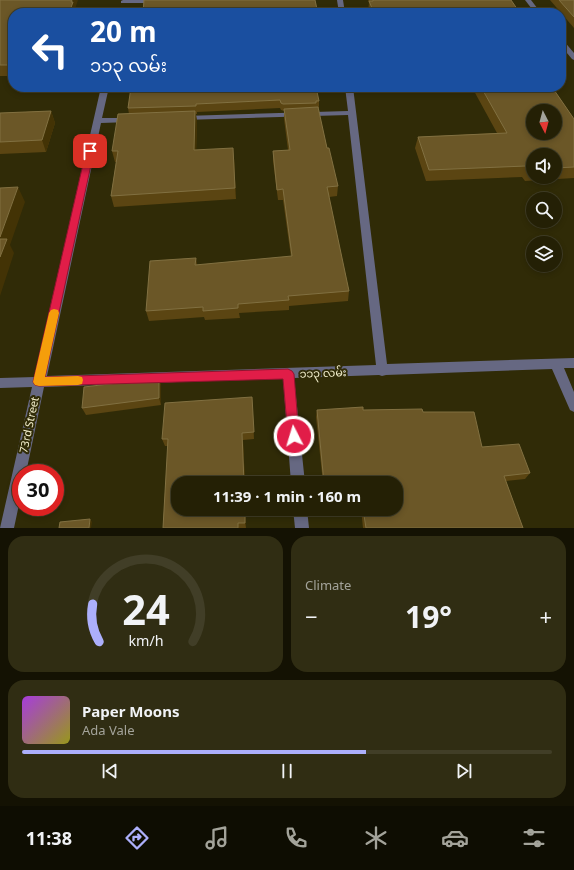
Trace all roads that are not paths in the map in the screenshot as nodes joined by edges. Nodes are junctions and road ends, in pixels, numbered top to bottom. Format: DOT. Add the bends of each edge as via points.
graph roads {
  1 [pos="528,0"];
  2 [pos="167,1"];
  3 [pos="123,3"];
  4 [pos="534,8"];
  5 [pos="566,48"];
  6 [pos="574,58"];
  7 [pos="104,92"];
  8 [pos="350,92"];
  9 [pos="352,113"];
  10 [pos="177,118"];
  11 [pos="137,120"];
  12 [pos="97,121"];
  13 [pos="574,363"];
  14 [pos="556,364"];
  15 [pos="382,371"];
  16 [pos="288,374"];
  17 [pos="39,382"];
  18 [pos="0,383"];
  19 [pos="574,406"];
  20 [pos="297,476"];
  21 [pos="301,516"];
  22 [pos="7,528"];
  23 [pos="302,528"];
  1 -- 4 [label="street"];
  2 -- 3 [label="street"];
  5 -- 6 [label="street"];
  7 -- 12 [label="street, 73rd Street"];
  8 -- 9 [label="street"];
  9 -- 10 [label="street"];
  9 -- 15 [label="street"];
  11 -- 12 [label="street"];
  12 -- 17 [label="street, 73rd Street"];
  13 -- 14 [label="street, ၁၁၃ လမ်း"];
  14 -- 15 [label="street, ၁၁၃ လမ်း"];
  14 -- 19 [label="street"];
  15 -- 16 [label="street, ၁၁၃ လမ်း"];
  16 -- 17 [label="street, ၁၁၃ လမ်း"];
  16 -- 20 [label="street"];
  17 -- 18 [label="street, ၁၁၃ လမ်း"];
  17 -- 22 [label="street, 73rd Street"];
  21 -- 23 [label="street"];
}
